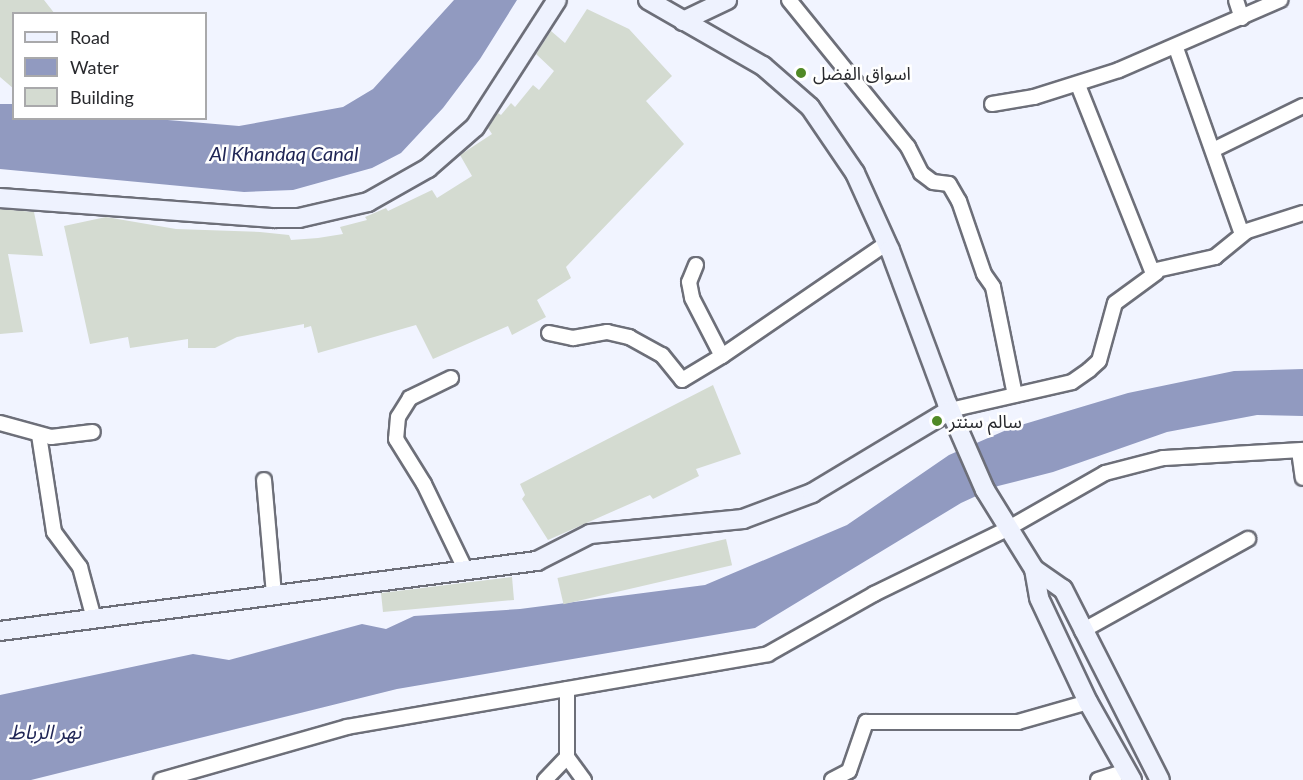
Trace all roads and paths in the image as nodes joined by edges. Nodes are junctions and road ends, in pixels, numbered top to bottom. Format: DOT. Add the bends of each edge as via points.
graph roads {
  1 [pos="557,0"];
  2 [pos="648,0"];
  3 [pos="727,0"];
  4 [pos="789,0"];
  5 [pos="1236,0"];
  6 [pos="1280,0"];
  7 [pos="1242,18"];
  8 [pos="683,21"];
  9 [pos="1176,48"];
  10 [pos="1078,85"];
  11 [pos="992,104"];
  12 [pos="1303,106"];
  13 [pos="1213,150"];
  14 [pos="0,198"];
  15 [pos="1303,212"];
  16 [pos="1242,234"];
  17 [pos="887,243"];
  18 [pos="696,265"];
  19 [pos="1156,273"];
  20 [pos="549,333"];
  21 [pos="722,356"];
  22 [pos="452,378"];
  23 [pos="1015,395"];
  24 [pos="952,415"];
  25 [pos="0,423"];
  26 [pos="93,432"];
  27 [pos="39,435"];
  28 [pos="1301,451"];
  29 [pos="1303,478"];
  30 [pos="264,480"];
  31 [pos="1004,524"];
  32 [pos="1248,539"];
  33 [pos="465,569"];
  34 [pos="1034,569"];
  35 [pos="274,594"];
  36 [pos="93,619"];
  37 [pos="0,631"];
  38 [pos="1082,631"];
  39 [pos="567,689"];
  40 [pos="1088,702"];
  41 [pos="567,757"];
  42 [pos="1129,776"];
  43 [pos="161,780"];
  44 [pos="545,780"];
  45 [pos="584,780"];
  46 [pos="832,780"];
  47 [pos="1098,780"];
  48 [pos="1160,780"];
  1 -- 14 [label="street" via="475,128 428,168 368,202 299,218 274,218"];
  2 -- 8 [label="street"];
  3 -- 8 [label="street"];
  4 -- 23 [label="street" via="908,147 921,173 933,182 949,184 959,201 984,274 993,287"];
  5 -- 7 [label="street"];
  6 -- 7 [label="street"];
  7 -- 9 [label="street"];
  8 -- 17 [label="street" via="763,66 810,107 855,173"];
  9 -- 10 [label="street"];
  9 -- 13 [label="street"];
  10 -- 11 [label="street"];
  10 -- 19 [label="street" via="1149,267"];
  12 -- 13 [label="street"];
  13 -- 16 [label="street"];
  15 -- 16 [label="street"];
  16 -- 19 [label="street" via="1215,256"];
  17 -- 21 [label="street"];
  17 -- 24 [label="street"];
  18 -- 21 [label="street" via="689,282 692,298"];
  19 -- 23 [label="street" via="1115,303 1099,361 1089,370 1072,382"];
  20 -- 21 [label="street" via="573,338 607,332 629,338 662,355 682,380"];
  22 -- 33 [label="street" via="410,398 398,417 396,439 424,484"];
  23 -- 24 [label="street"];
  24 -- 31 [label="street"];
  24 -- 33 [label="street" via="812,493 743,519 590,534 537,561"];
  25 -- 27 [label="street"];
  26 -- 27 [label="street"];
  27 -- 36 [label="street" via="54,532 80,567"];
  28 -- 29 [label="street"];
  28 -- 31 [label="street" via="1163,458 1105,473"];
  30 -- 35 [label="street"];
  31 -- 34 [label="street"];
  31 -- 39 [label="street" via="768,654"];
  32 -- 38 [label="street"];
  33 -- 35 [label="street"];
  34 -- 38 [label="street" via="1063,589"];
  34 -- 40 [label="street" via="1039,598"];
  35 -- 36 [label="street"];
  36 -- 37 [label="street"];
  38 -- 48 [label="street"];
  39 -- 41 [label="street"];
  39 -- 43 [label="street" via="347,727"];
  40 -- 42 [label="street"];
  40 -- 46 [label="street" via="1018,723 866,722 849,771"];
  41 -- 44 [label="street"];
  41 -- 45 [label="street"];
  42 -- 47 [label="street"];
}
